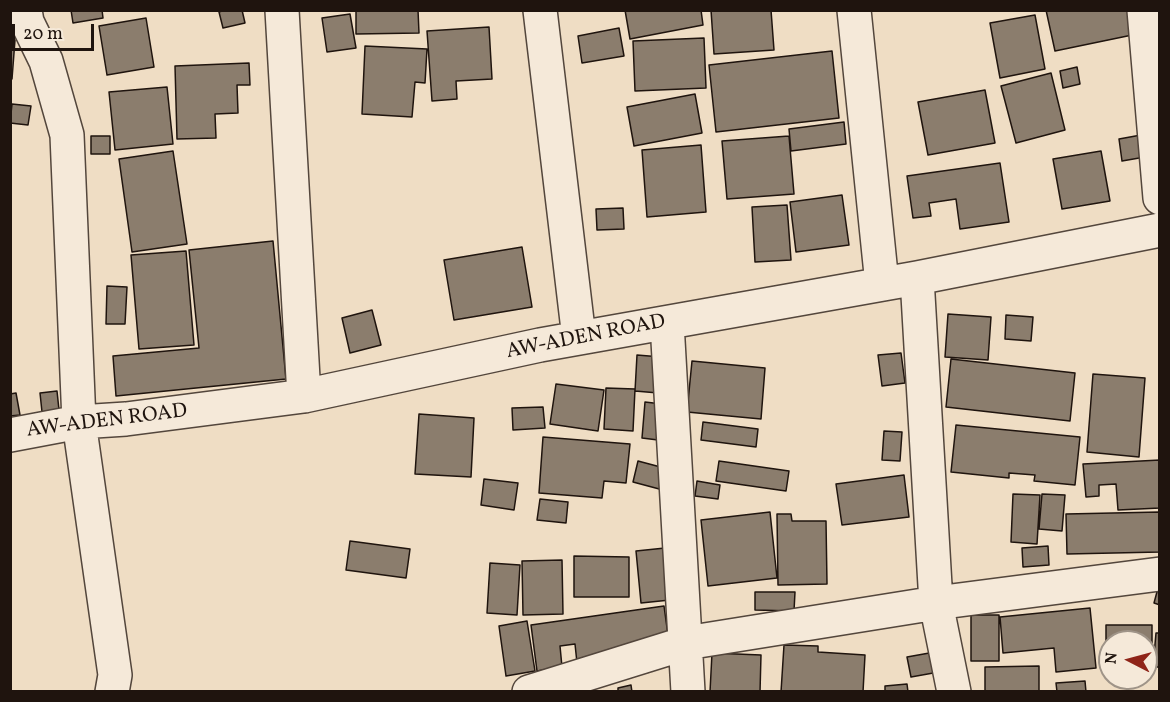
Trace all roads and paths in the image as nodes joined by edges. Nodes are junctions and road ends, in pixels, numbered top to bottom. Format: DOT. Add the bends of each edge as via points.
graph roads {
  1 [pos="25,10"];
  2 [pos="282,10"];
  3 [pos="540,10"];
  4 [pos="854,10"];
  5 [pos="1144,10"];
  6 [pos="1160,198"];
  7 [pos="1160,230"];
  8 [pos="917,278"];
  9 [pos="882,284"];
  10 [pos="667,322"];
  11 [pos="579,338"];
  12 [pos="304,396"];
  13 [pos="79,422"];
  14 [pos="10,435"];
  15 [pos="1160,574"];
  16 [pos="936,603"];
  17 [pos="686,643"];
  18 [pos="112,692"];
  19 [pos="529,692"];
  20 [pos="688,692"];
  21 [pos="954,692"];
  1 -- 13 [label="street" via="46,61 67,135"];
  2 -- 12 [label="street"];
  3 -- 11 [label="street"];
  4 -- 9 [label="street"];
  5 -- 6 [label="street"];
  7 -- 8 [label="street, AW-ADEN ROAD"];
  8 -- 9 [label="street, AW-ADEN ROAD"];
  8 -- 16 [label="street"];
  9 -- 10 [label="street, AW-ADEN ROAD"];
  10 -- 11 [label="street, AW-ADEN ROAD"];
  10 -- 17 [label="street"];
  11 -- 12 [label="street, AW-ADEN ROAD"];
  12 -- 13 [label="street, AW-ADEN ROAD"];
  13 -- 14 [label="street, AW-ADEN ROAD"];
  13 -- 18 [label="street" via="113,655"];
  15 -- 16 [label="street"];
  16 -- 17 [label="street"];
  16 -- 21 [label="street"];
  17 -- 19 [label="street"];
  17 -- 20 [label="street"];
}
